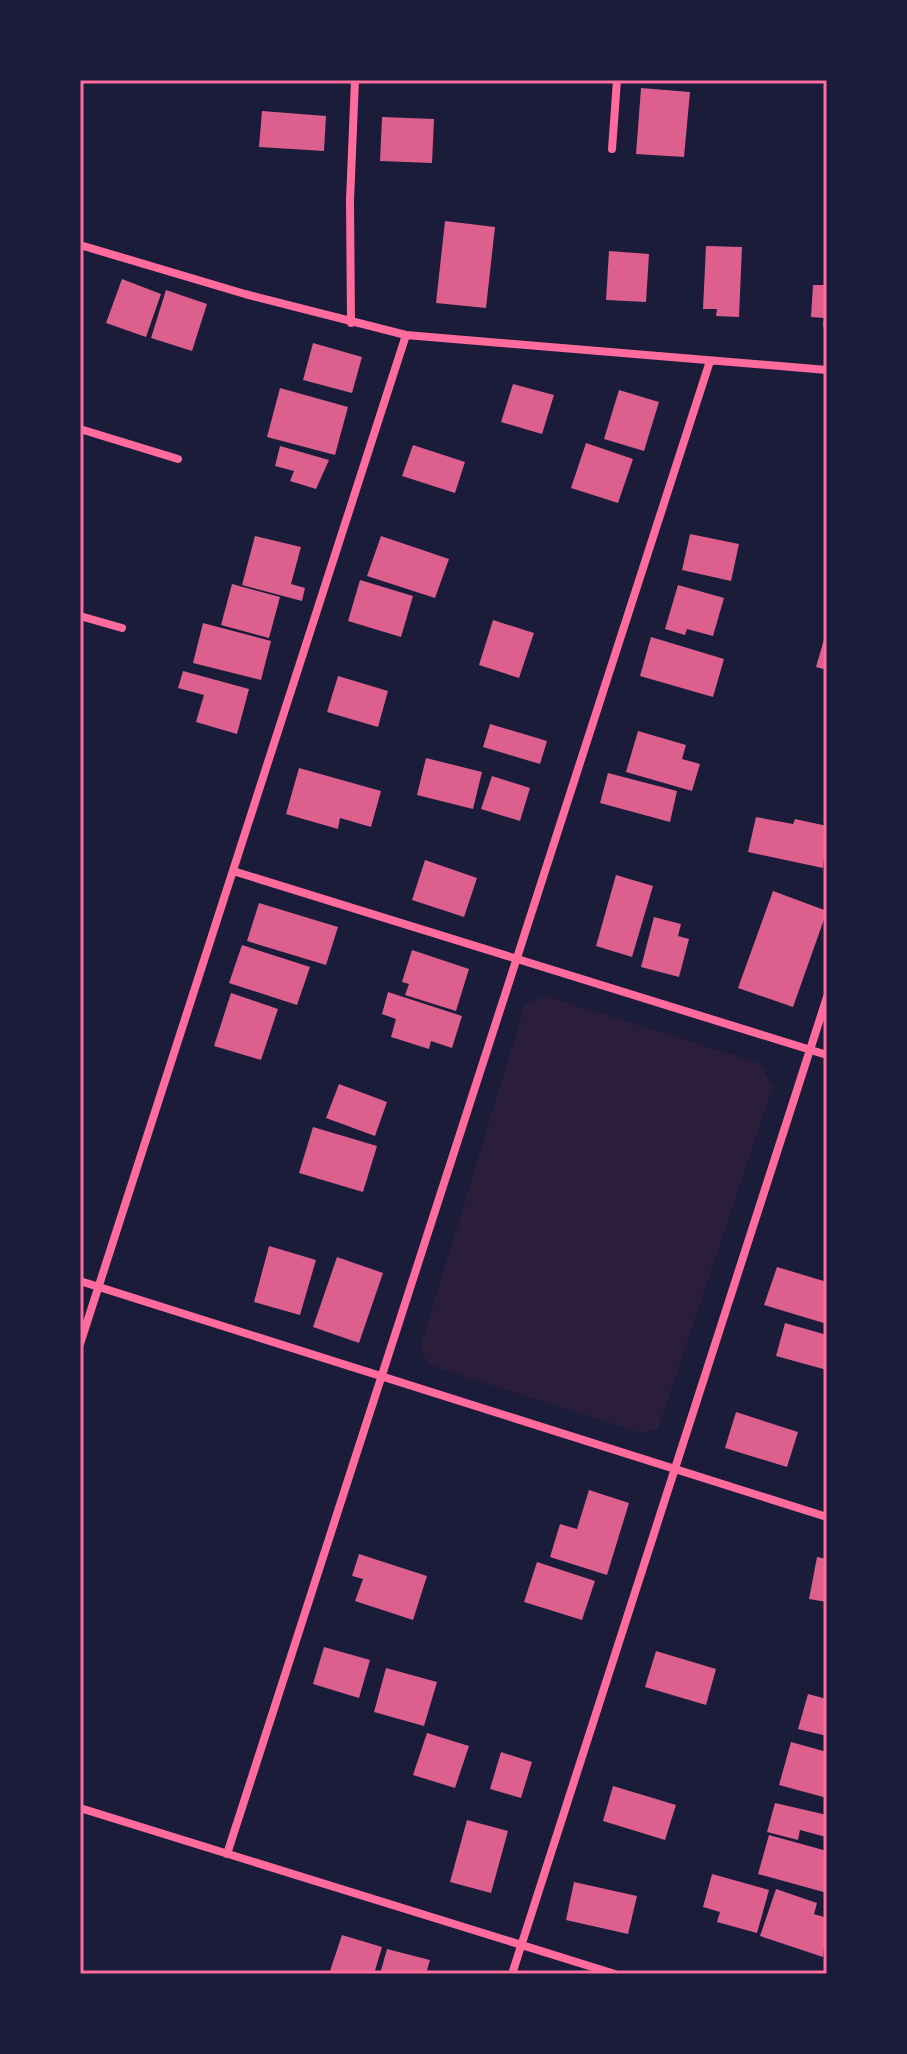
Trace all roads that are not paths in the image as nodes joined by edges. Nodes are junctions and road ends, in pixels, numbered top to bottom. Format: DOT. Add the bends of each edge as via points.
graph roads {
  1 [pos="355,80"];
  2 [pos="617,80"];
  3 [pos="612,149"];
  4 [pos="80,245"];
  5 [pos="351,323"];
  6 [pos="406,335"];
  7 [pos="710,361"];
  8 [pos="827,370"];
  9 [pos="80,429"];
  10 [pos="178,459"];
  11 [pos="80,616"];
  12 [pos="122,628"];
  13 [pos="233,871"];
  14 [pos="516,959"];
  15 [pos="827,997"];
  16 [pos="810,1050"];
  17 [pos="827,1055"];
  18 [pos="80,1281"];
  19 [pos="98,1287"];
  20 [pos="80,1344"];
  21 [pos="381,1379"];
  22 [pos="675,1469"];
  23 [pos="827,1517"];
  24 [pos="80,1808"];
  25 [pos="227,1854"];
  26 [pos="522,1945"];
  27 [pos="512,1974"];
  28 [pos="615,1974"];
  1 -- 5 [label="street"];
  2 -- 3 [label="street"];
  4 -- 5 [label="street"];
  5 -- 6 [label="street"];
  6 -- 7 [label="street"];
  6 -- 13 [label="street"];
  7 -- 8 [label="street"];
  7 -- 14 [label="street"];
  9 -- 10 [label="street"];
  11 -- 12 [label="street"];
  13 -- 14 [label="street"];
  13 -- 19 [label="street"];
  14 -- 16 [label="street"];
  14 -- 21 [label="street"];
  15 -- 16 [label="street"];
  16 -- 17 [label="street"];
  16 -- 22 [label="street"];
  18 -- 19 [label="street"];
  19 -- 20 [label="street"];
  19 -- 21 [label="street"];
  21 -- 22 [label="street"];
  21 -- 25 [label="street"];
  22 -- 23 [label="street"];
  22 -- 26 [label="street"];
  24 -- 25 [label="street"];
  25 -- 26 [label="street"];
  26 -- 27 [label="street"];
  26 -- 28 [label="street"];
}
